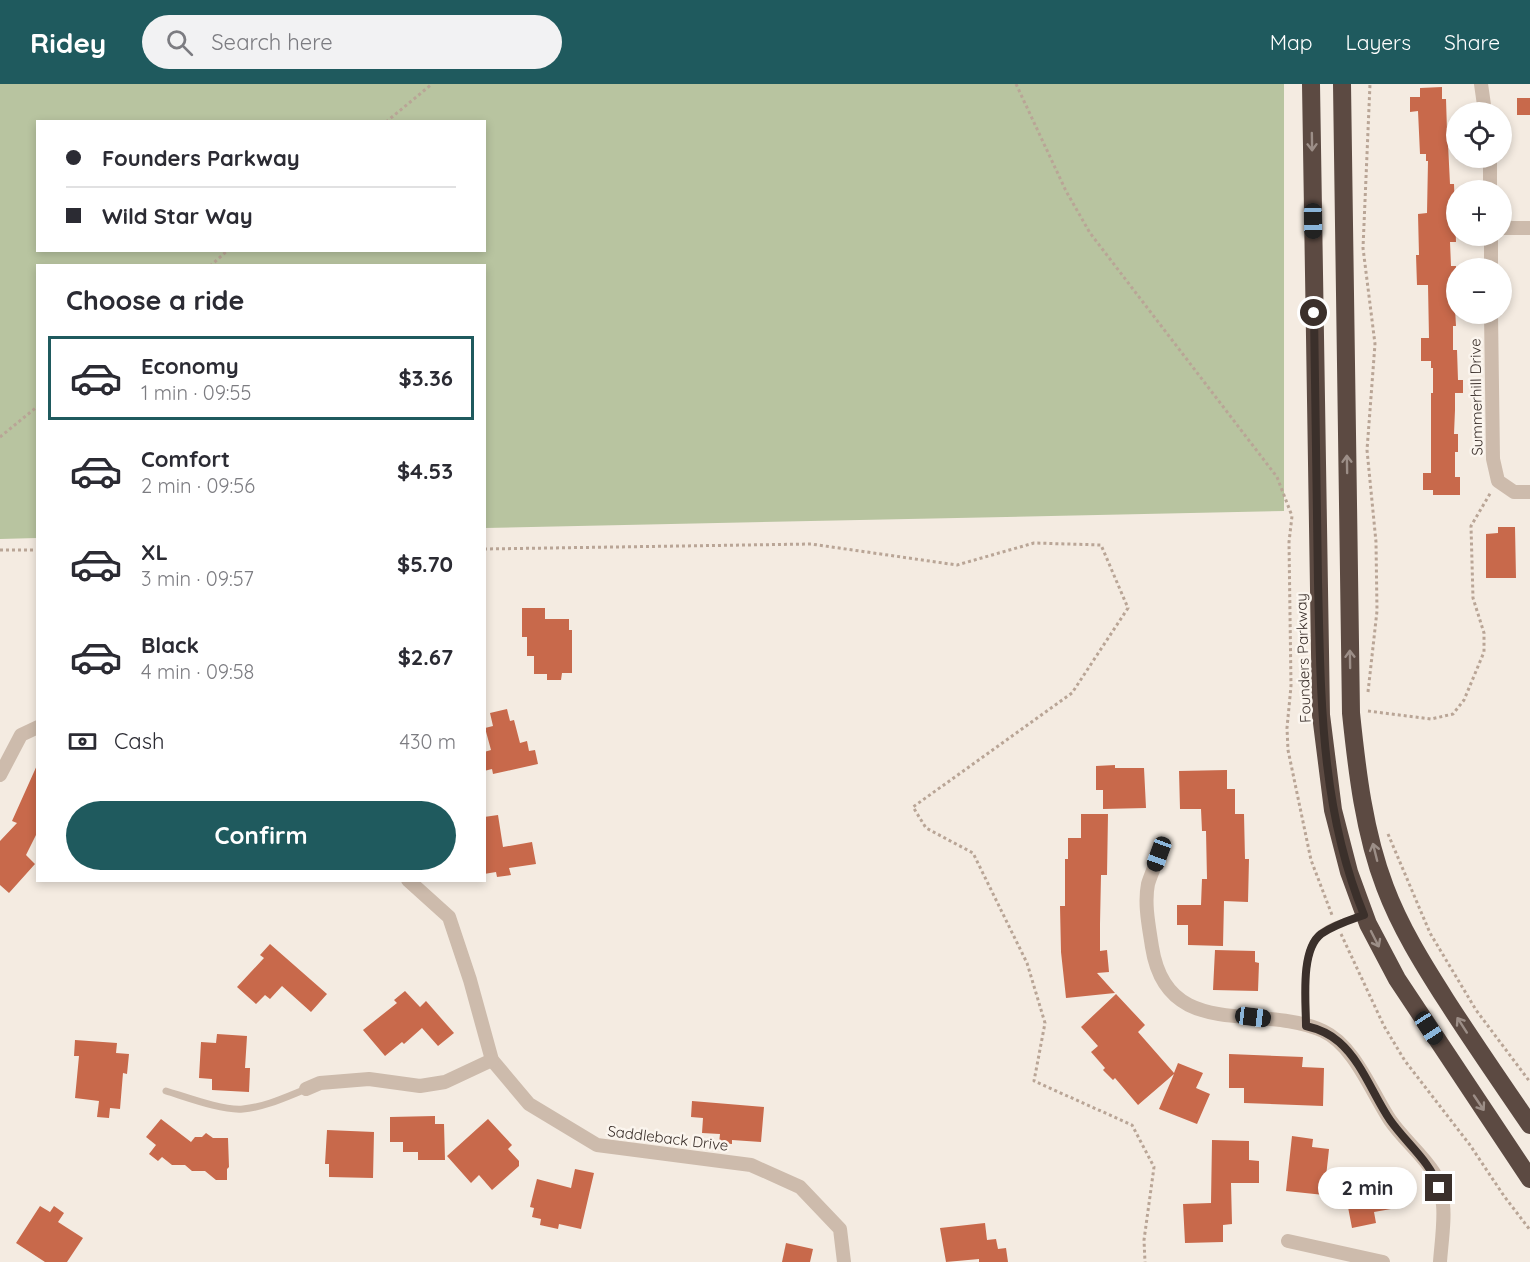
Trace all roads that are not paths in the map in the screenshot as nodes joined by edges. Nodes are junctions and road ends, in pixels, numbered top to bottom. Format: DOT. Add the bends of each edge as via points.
graph roads {
  1 [pos="1311,84"];
  2 [pos="1342,84"];
  3 [pos="1481,84"];
  4 [pos="1484,102"];
  5 [pos="1512,228"];
  6 [pos="1530,228"];
  7 [pos="1491,324"];
  8 [pos="1530,492"];
  9 [pos="36,728"];
  10 [pos="0,775"];
  11 [pos="1159,854"];
  12 [pos="410,882"];
  13 [pos="1364,915"];
  14 [pos="1306,1026"];
  15 [pos="492,1060"];
  16 [pos="306,1089"];
  17 [pos="166,1091"];
  18 [pos="1530,1125"];
  19 [pos="1530,1179"];
  20 [pos="1288,1241"];
  21 [pos="844,1262"];
  22 [pos="1383,1262"];
  23 [pos="1440,1262"];
  1 -- 13 [label="highway, Founders Parkway, one-way" via="1321,715 1334,810"];
  18 -- 2 [label="highway, one-way" via="1409,939 1385,888 1357,772 1351,713"];
  3 -- 4 [label="street"];
  5 -- 6 [label="street"];
  7 -- 8 [label="street, Summerhill Drive" via="1493,459 1498,481 1514,492"];
  9 -- 10 [label="street" via="21,735"];
  11 -- 14 [label="street" via="1148,885 1147,912 1155,961 1169,991 1189,1006 1211,1013"];
  12 -- 15 [label="street, Saddleback Drive" via="449,917"];
  13 -- 14 [label="lane" via="1326,931 1312,946 1308,957"];
  13 -- 19 [label="highway, Founders Parkway, one-way" via="1397,979"];
  14 -- 23 [label="street" via="1339,1042 1391,1122 1434,1174 1443,1202"];
  15 -- 16 [label="street" via="445,1082 420,1086 369,1079 320,1083"];
  15 -- 21 [label="street, Saddleback Drive" via="529,1104 597,1145 751,1165 800,1187 840,1230"];
  16 -- 17 [label="lane" via="242,1110"];
  20 -- 22 [label="street"];
}
